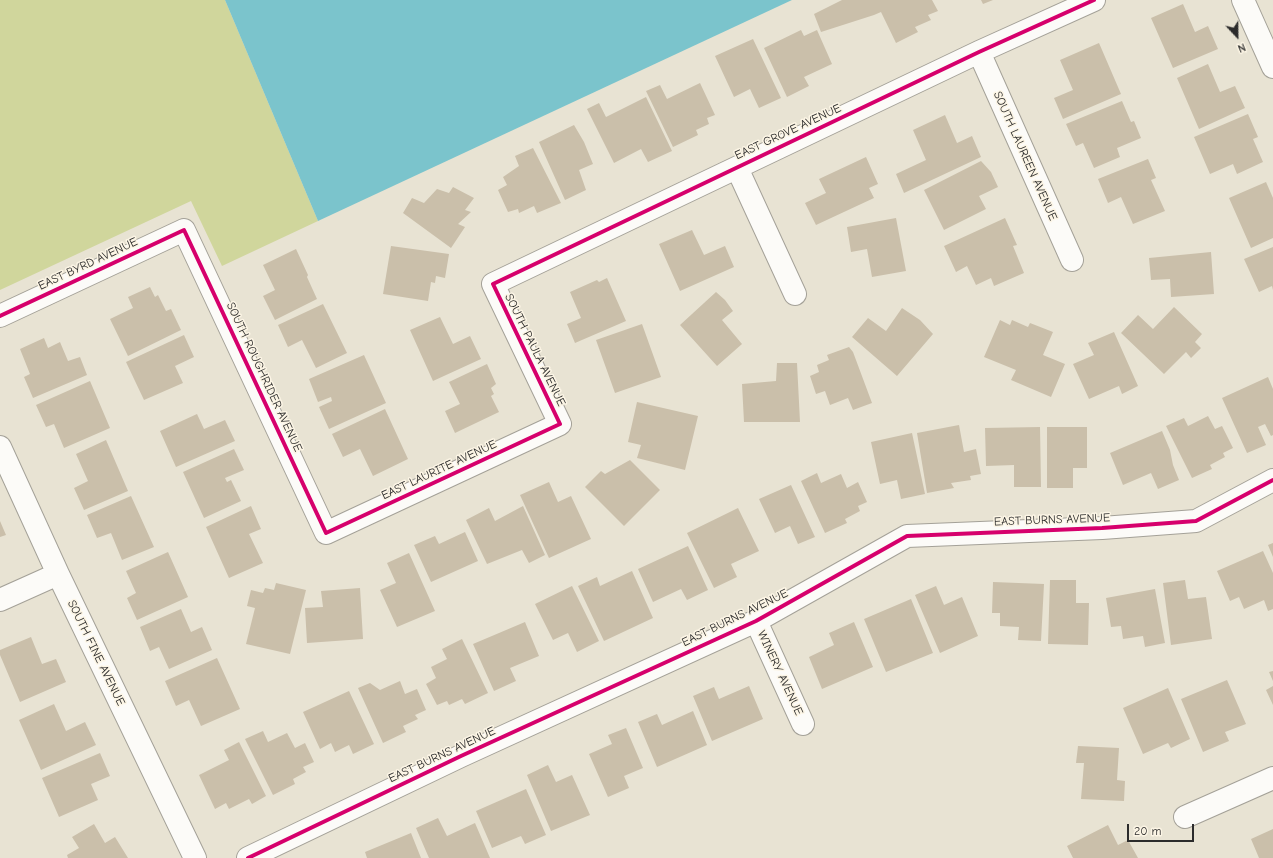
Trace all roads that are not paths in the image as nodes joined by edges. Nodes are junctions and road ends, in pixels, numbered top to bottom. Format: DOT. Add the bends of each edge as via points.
graph roads {
  1 [pos="1094,0"];
  2 [pos="1243,0"];
  3 [pos="979,52"];
  4 [pos="1273,67"];
  5 [pos="737,168"];
  6 [pos="184,230"];
  7 [pos="1072,260"];
  8 [pos="492,284"];
  9 [pos="795,294"];
  10 [pos="0,316"];
  11 [pos="560,424"];
  12 [pos="0,447"];
  13 [pos="1273,480"];
  14 [pos="326,533"];
  15 [pos="58,574"];
  16 [pos="0,600"];
  17 [pos="756,621"];
  18 [pos="803,724"];
  19 [pos="1273,778"];
  20 [pos="1185,817"];
  21 [pos="195,858"];
  22 [pos="248,858"];
  1 -- 3 [label="street, EAST GROVE AVENUE"];
  2 -- 4 [label="street"];
  3 -- 5 [label="street, EAST GROVE AVENUE"];
  3 -- 7 [label="street, SOUTH LAUREEN AVENUE"];
  5 -- 8 [label="street, EAST GROVE AVENUE"];
  5 -- 9 [label="street"];
  6 -- 10 [label="street, EAST BYRD AVENUE"];
  6 -- 14 [label="street, SOUTH ROUGHRIDER AVENUE"];
  8 -- 11 [label="street, SOUTH PAULA AVENUE"];
  11 -- 14 [label="street, EAST LAURITE AVENUE"];
  12 -- 15 [label="street, SOUTH FINE AVENUE"];
  13 -- 17 [label="street, EAST BURNS AVENUE" via="1196,520 1102,528 906,536"];
  15 -- 16 [label="street"];
  15 -- 21 [label="street, SOUTH FINE AVENUE"];
  17 -- 18 [label="street, WINERY AVENUE"];
  17 -- 22 [label="street, EAST BURNS AVENUE" via="461,756"];
  19 -- 20 [label="street"];
}
